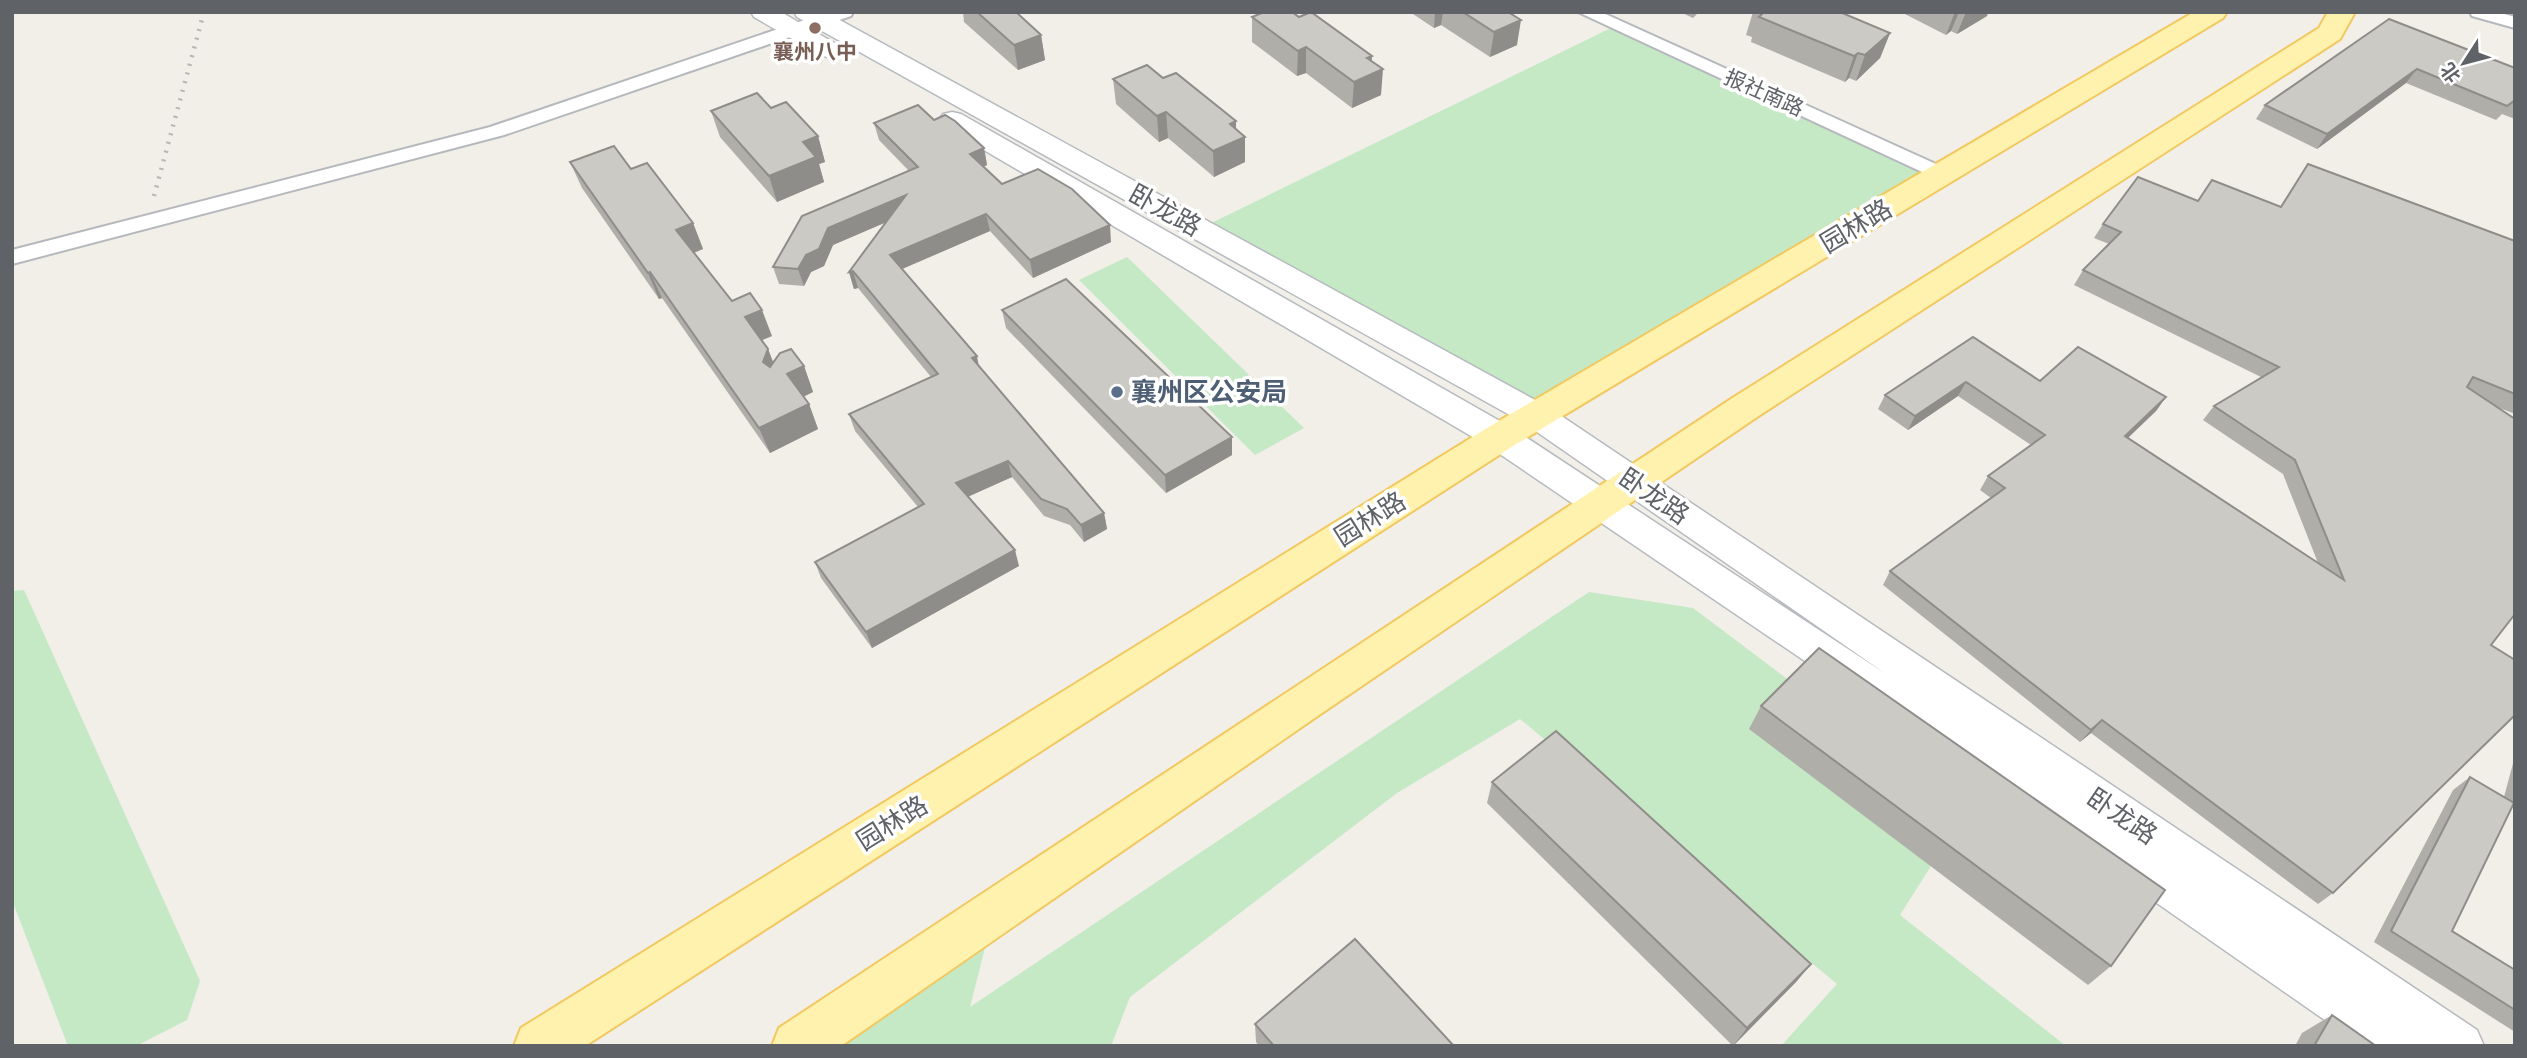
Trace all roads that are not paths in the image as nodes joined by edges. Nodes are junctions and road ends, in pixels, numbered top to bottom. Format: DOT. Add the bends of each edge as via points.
graph roads {
  1 [pos="763,12"];
  2 [pos="1586,12"];
  3 [pos="2214,12"];
  4 [pos="2342,12"];
  5 [pos="2478,12"];
  6 [pos="817,19"];
  7 [pos="2515,23"];
  8 [pos="1942,174"];
  9 [pos="12,257"];
  10 [pos="1536,415"];
  11 [pos="1500,437"];
  12 [pos="1633,481"];
  13 [pos="1601,503"];
  14 [pos="539,1046"];
  15 [pos="797,1046"];
  16 [pos="2402,1046"];
  17 [pos="2461,1046"];
  1 -- 6 [label="main road, 卧龙路"];
  2 -- 8 [label="street, 报社南路"];
  3 -- 8 [label="main road, 园林路"];
  4 -- 12 [label="main road" via="2330,33"];
  5 -- 7 [label="street"];
  6 -- 9 [label="street" via="497,131"];
  6 -- 10 [label="main road, 卧龙路"];
  6 -- 11 [label="main road, 卧龙路"];
  8 -- 10 [label="main road, 园林路"];
  10 -- 11 [label="main road, 园林路"];
  10 -- 12 [label="main road, 卧龙路"];
  11 -- 13 [label="main road, 卧龙路"];
  11 -- 14 [label="main road, 园林路"];
  12 -- 13 [label="main road"];
  12 -- 17 [label="main road, 卧龙路"];
  13 -- 15 [label="main road"];
  13 -- 16 [label="main road, 卧龙路"];
}
